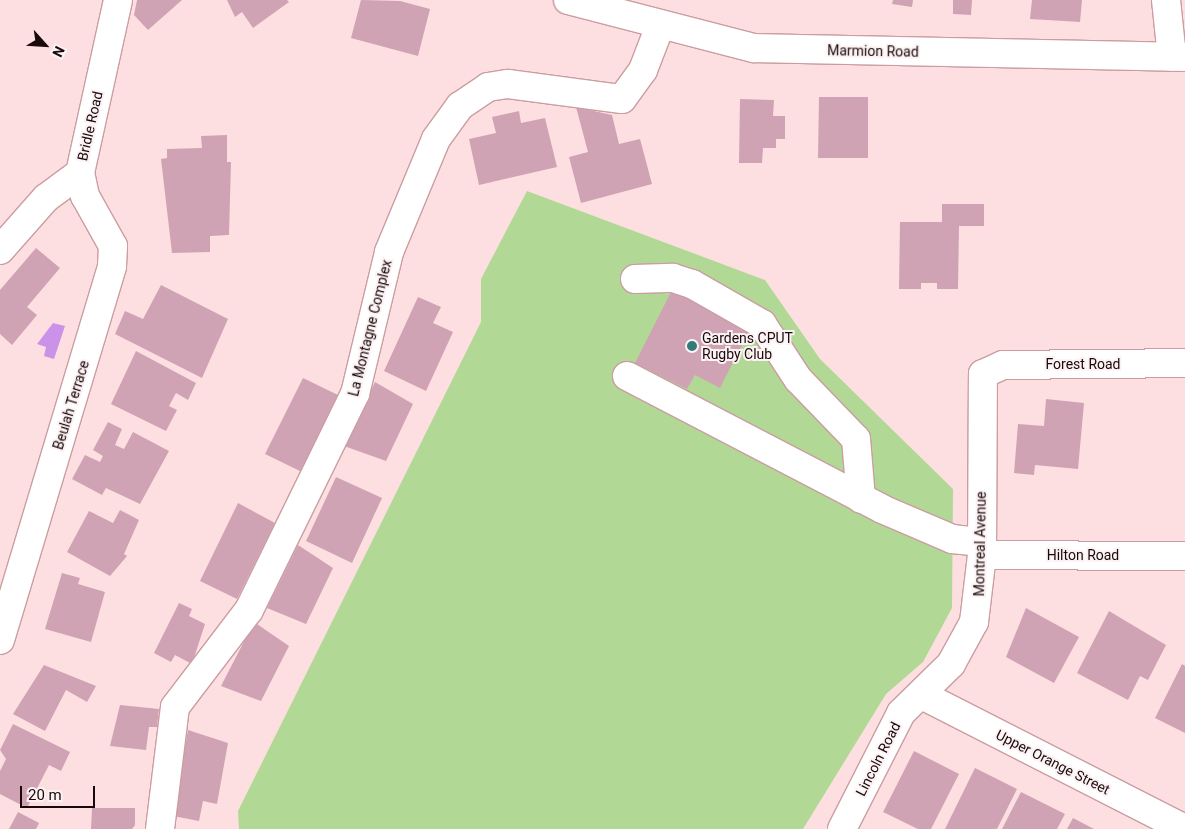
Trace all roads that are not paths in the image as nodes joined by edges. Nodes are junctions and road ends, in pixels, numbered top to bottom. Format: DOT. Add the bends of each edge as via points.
graph roads {
  1 [pos="118,0"];
  2 [pos="568,0"];
  3 [pos="1166,0"];
  4 [pos="660,26"];
  5 [pos="1178,57"];
  6 [pos="80,173"];
  7 [pos="0,250"];
  8 [pos="634,279"];
  9 [pos="1185,363"];
  10 [pos="983,374"];
  11 [pos="628,376"];
  12 [pos="861,498"];
  13 [pos="982,548"];
  14 [pos="1185,556"];
  15 [pos="0,640"];
  16 [pos="922,695"];
  17 [pos="1173,826"];
  18 [pos="160,829"];
  19 [pos="842,829"];
  1 -- 6 [label="street, Bridle Road"];
  2 -- 4 [label="street, Marmion Road"];
  3 -- 5 [label="street"];
  4 -- 5 [label="street, Marmion Road" via="754,48"];
  4 -- 18 [label="street, La Montagne Complex" via="643,70 622,99 508,84 488,88 460,106 436,140 389,252 355,394 249,610 175,707"];
  6 -- 7 [label="street, Bridle Road" via="46,198"];
  6 -- 15 [label="street, Beulah Terrace" via="85,196 113,246 112,266"];
  8 -- 12 [label="street" via="673,278 692,284 762,324 776,352 798,379 856,439"];
  9 -- 10 [label="street, Forest Road" via="1003,365"];
  10 -- 13 [label="street, Montreal Avenue"];
  11 -- 12 [label="street, Hilton Road"];
  12 -- 13 [label="street, Hilton Road" via="952,539"];
  13 -- 14 [label="street, Hilton Road"];
  13 -- 16 [label="street, Montreal Avenue" via="978,603 969,636"];
  16 -- 17 [label="street, Upper Orange Street"];
  16 -- 19 [label="street, Lincoln Road" via="901,713"];
}
